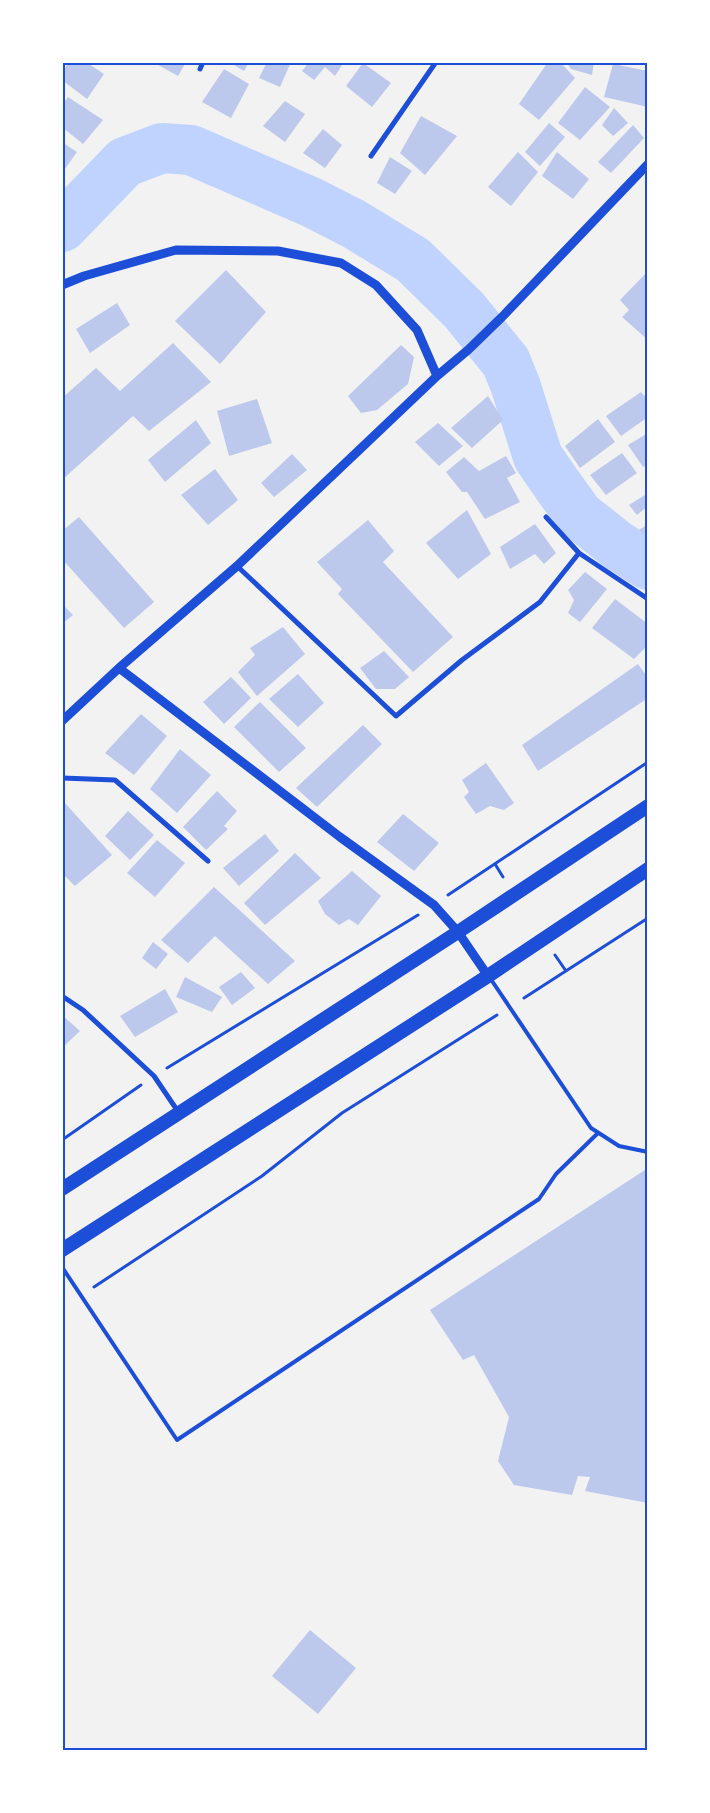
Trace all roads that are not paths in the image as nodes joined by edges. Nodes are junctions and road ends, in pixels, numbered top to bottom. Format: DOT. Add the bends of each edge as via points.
graph roads {
  1 [pos="203,62"];
  2 [pos="436,62"];
  3 [pos="200,69"];
  4 [pos="371,156"];
  5 [pos="647,165"];
  6 [pos="62,285"];
  7 [pos="437,376"];
  8 [pos="546,518"];
  9 [pos="579,553"];
  10 [pos="237,566"];
  11 [pos="648,599"];
  12 [pos="119,668"];
  13 [pos="62,721"];
  14 [pos="62,778"];
  15 [pos="648,806"];
  16 [pos="208,861"];
  17 [pos="648,869"];
  18 [pos="458,932"];
  19 [pos="488,976"];
  20 [pos="62,996"];
  21 [pos="180,1113"];
  22 [pos="598,1133"];
  23 [pos="648,1152"];
  24 [pos="62,1190"];
  25 [pos="62,1250"];
  26 [pos="62,1267"];
  1 -- 3 [label="street"];
  2 -- 4 [label="street"];
  5 -- 7 [label="street" via="502,317"];
  6 -- 7 [label="street" via="176,250 278,251 341,263 376,286 417,330"];
  7 -- 10 [label="street"];
  8 -- 9 [label="street"];
  9 -- 10 [label="street" via="540,602 462,660 396,716"];
  9 -- 11 [label="street"];
  10 -- 12 [label="street"];
  12 -- 13 [label="street"];
  12 -- 18 [label="street" via="434,905"];
  14 -- 16 [label="street" via="114,780"];
  15 -- 18 [label="highway"];
  17 -- 19 [label="highway"];
  18 -- 19 [label="street"];
  18 -- 21 [label="highway"];
  19 -- 22 [label="lane" via="591,1128"];
  19 -- 25 [label="highway"];
  20 -- 21 [label="street" via="83,1010 154,1076"];
  21 -- 24 [label="highway"];
  22 -- 23 [label="lane" via="619,1146"];
  22 -- 26 [label="lane" via="556,1174 539,1199 176,1440"];
}
